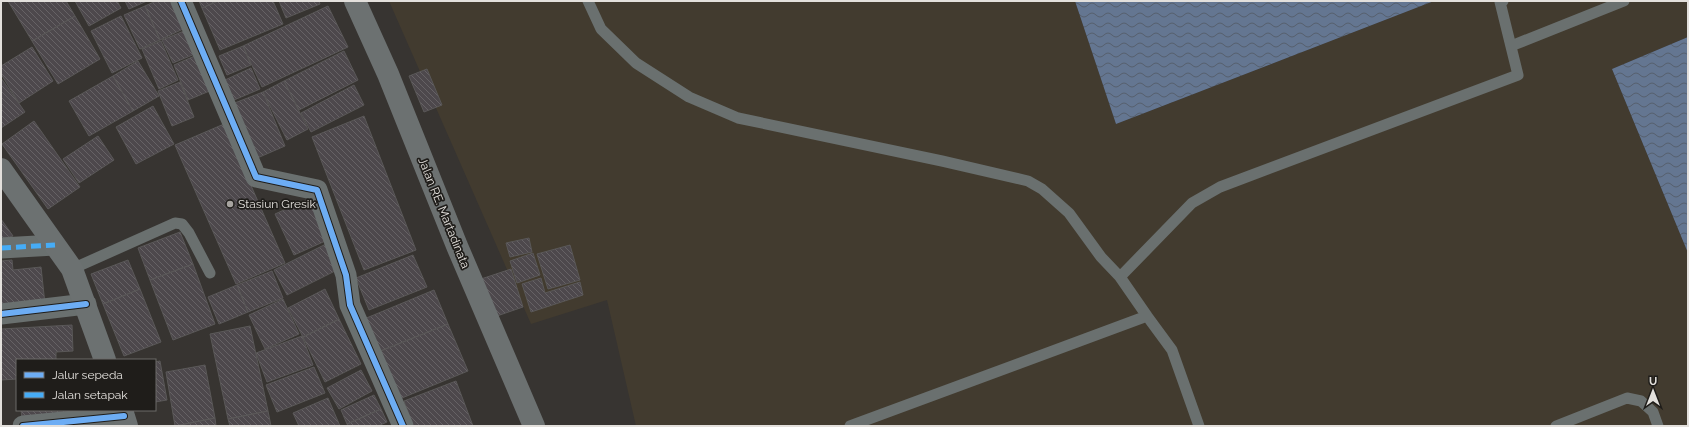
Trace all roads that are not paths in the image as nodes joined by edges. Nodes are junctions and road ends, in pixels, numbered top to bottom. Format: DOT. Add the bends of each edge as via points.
graph roads {
  1 [pos="181,1"];
  2 [pos="355,1"];
  3 [pos="588,1"];
  4 [pos="1503,1"];
  5 [pos="1624,1"];
  6 [pos="1511,46"];
  7 [pos="1,169"];
  8 [pos="55,246"];
  9 [pos="1,248"];
  10 [pos="72,269"];
  11 [pos="210,273"];
  12 [pos="1120,277"];
  13 [pos="86,304"];
  14 [pos="1,314"];
  15 [pos="1146,316"];
  16 [pos="105,359"];
  17 [pos="125,418"];
  18 [pos="23,426"];
  19 [pos="403,426"];
  20 [pos="534,426"];
  21 [pos="850,426"];
  22 [pos="1199,426"];
  23 [pos="1556,426"];
  24 [pos="1658,426"];
  1 -- 19 [label="street" via="256,177 317,190 346,275 350,305"];
  2 -- 20 [label="main road, Jalan RE. Martadinata" via="388,74 457,246"];
  3 -- 12 [label="lane" via="601,29 636,63 689,97 738,118 1028,181 1042,189 1069,213 1101,257"];
  4 -- 6 [label="lane" via="1500,2"];
  5 -- 6 [label="lane"];
  6 -- 12 [label="lane" via="1518,75 1220,187 1192,203"];
  7 -- 8 [label="main road"];
  8 -- 9 [label="street"];
  8 -- 10 [label="main road"];
  10 -- 11 [label="lane" via="175,223 182,224 190,233"];
  10 -- 13 [label="main road"];
  12 -- 15 [label="lane"];
  13 -- 14 [label="street"];
  13 -- 16 [label="main road"];
  15 -- 21 [label="lane"];
  15 -- 22 [label="lane" via="1172,350"];
  17 -- 18 [label="street"];
  23 -- 24 [label="lane" via="1627,398 1641,401 1653,412"];
}
